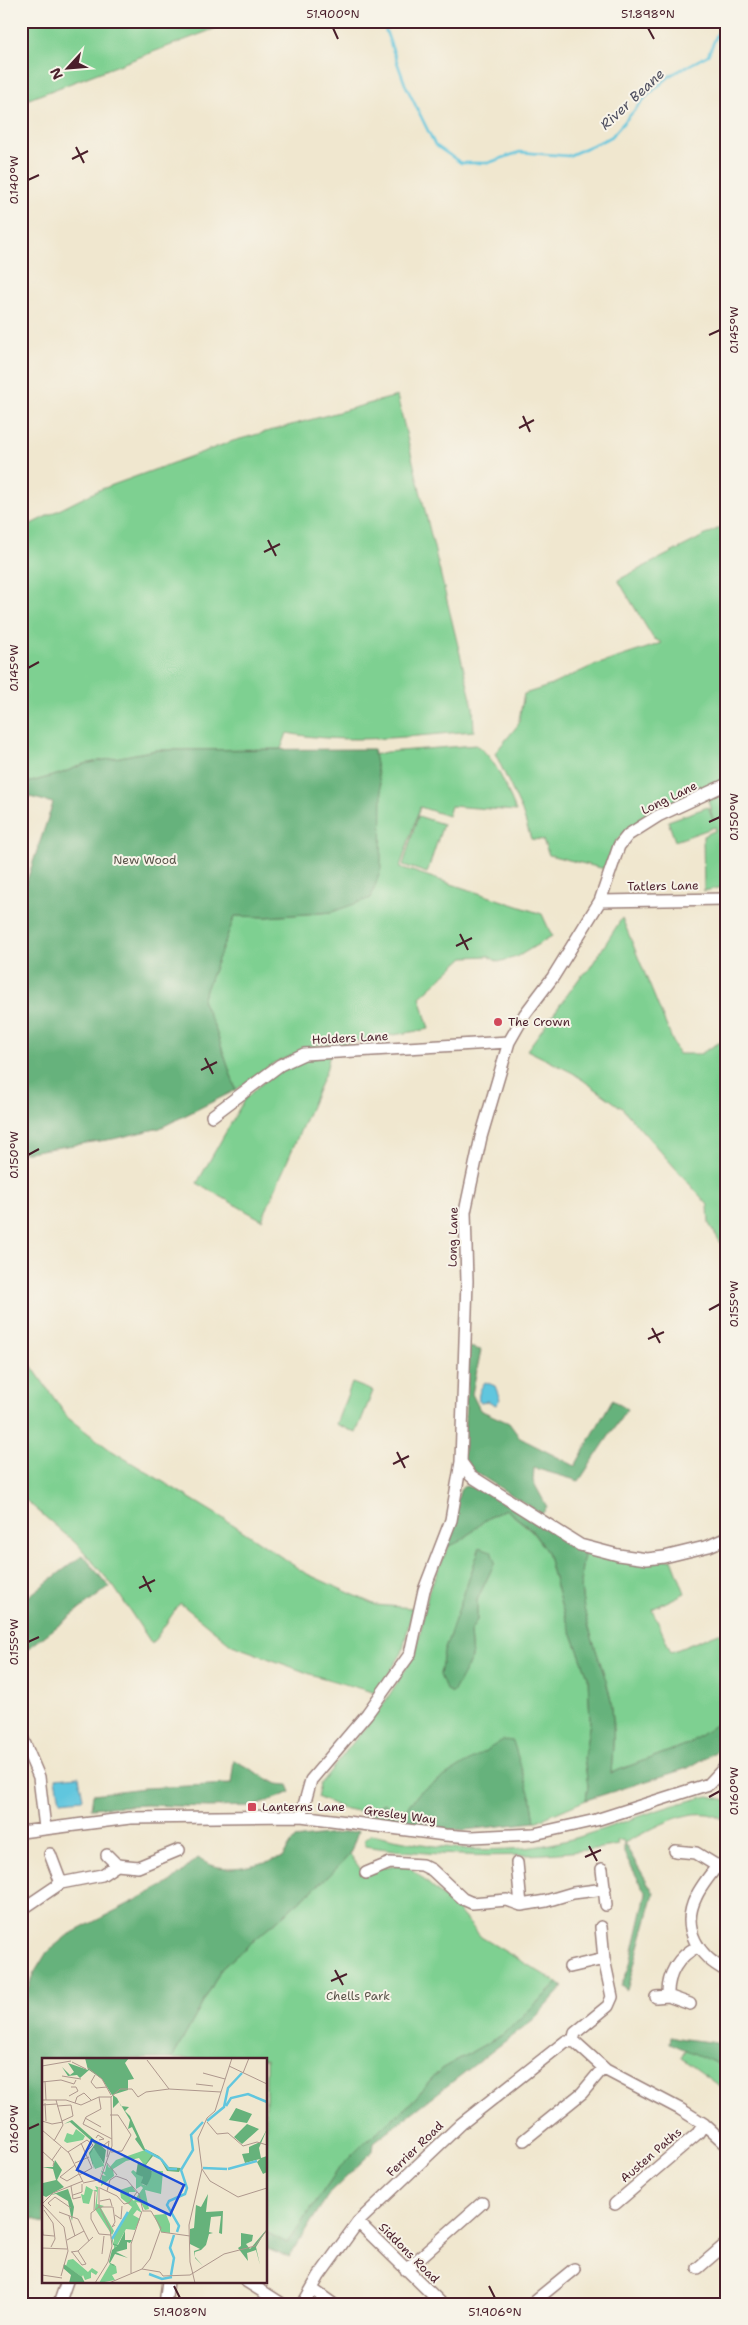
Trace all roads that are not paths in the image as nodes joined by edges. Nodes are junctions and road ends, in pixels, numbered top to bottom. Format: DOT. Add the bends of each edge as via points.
graph roads {
  1 [pos="727,784"];
  2 [pos="727,899"];
  3 [pos="600,901"];
  4 [pos="509,1042"];
  5 [pos="212,1116"];
  6 [pos="461,1462"];
  7 [pos="727,1538"];
  8 [pos="21,1734"];
  9 [pos="725,1764"];
  10 [pos="727,1783"];
  11 [pos="709,1784"];
  12 [pos="727,1788"];
  13 [pos="301,1816"];
  14 [pos="45,1828"];
  15 [pos="21,1832"];
  16 [pos="675,1851"];
  17 [pos="50,1854"];
  18 [pos="107,1856"];
  19 [pos="173,1856"];
  20 [pos="516,1863"];
  21 [pos="117,1865"];
  22 [pos="602,1869"];
  23 [pos="722,1869"];
  24 [pos="366,1873"];
  25 [pos="61,1882"];
  26 [pos="604,1889"];
  27 [pos="521,1905"];
  28 [pos="606,1905"];
  29 [pos="21,1910"];
  30 [pos="601,1927"];
  31 [pos="697,1947"];
  32 [pos="604,1959"];
  33 [pos="570,1967"];
  34 [pos="727,1971"];
  35 [pos="690,2004"];
  36 [pos="573,2041"];
  37 [pos="603,2068"];
  38 [pos="704,2124"];
  39 [pos="524,2140"];
  40 [pos="727,2145"];
  41 [pos="482,2203"];
  42 [pos="615,2204"];
  43 [pos="358,2222"];
  44 [pos="727,2243"];
  45 [pos="698,2268"];
  46 [pos="574,2269"];
  47 [pos="406,2270"];
  48 [pos="67,2282"];
  49 [pos="168,2282"];
  50 [pos="248,2282"];
  51 [pos="312,2289"];
  52 [pos="59,2304"];
  53 [pos="165,2304"];
  54 [pos="282,2304"];
  55 [pos="303,2304"];
  56 [pos="333,2304"];
  57 [pos="442,2304"];
  58 [pos="531,2304"];
  1 -- 3 [label="street, Long Lane" via="658,816 628,835 619,846"];
  2 -- 3 [label="street, Tatlers Lane"];
  3 -- 4 [label="street, Long Lane"];
  4 -- 5 [label="street, Holders Lane" via="304,1054 280,1065"];
  4 -- 6 [label="street, Long Lane" via="481,1138 465,1212 467,1281"];
  6 -- 7 [label="street" via="471,1476 580,1545 647,1559 709,1546"];
  6 -- 13 [label="street" via="451,1520 424,1590 410,1654 367,1714 311,1780"];
  8 -- 14 [label="street" via="39,1777"];
  9 -- 10 [label="street, Gresley Way"];
  9 -- 11 [label="street, Gresley Way"];
  11 -- 12 [label="street"];
  11 -- 13 [label="street, Gresley Way" via="596,1820 514,1836 445,1835"];
  13 -- 14 [label="street, Gresley Way" via="130,1818"];
  14 -- 15 [label="street, Gresley Way"];
  16 -- 23 [label="street" via="696,1853"];
  17 -- 25 [label="street"];
  18 -- 21 [label="street"];
  19 -- 21 [label="street" via="138,1867"];
  20 -- 27 [label="street"];
  21 -- 25 [label="street" via="102,1875"];
  22 -- 26 [label="street"];
  23 -- 31 [label="street" via="693,1905 691,1928"];
  24 -- 27 [label="street" via="390,1863 422,1865 468,1901 507,1900"];
  25 -- 29 [label="street"];
  26 -- 27 [label="street"];
  26 -- 28 [label="street"];
  30 -- 32 [label="street"];
  31 -- 34 [label="street" via="714,1964"];
  31 -- 35 [label="street" via="682,1956 662,1996"];
  32 -- 33 [label="street"];
  32 -- 36 [label="street, Ferrier Road" via="612,1997 608,2006 575,2033"];
  36 -- 37 [label="street"];
  36 -- 43 [label="street, Ferrier Road" via="560,2044 462,2124"];
  37 -- 38 [label="street"];
  37 -- 39 [label="street" via="582,2093"];
  38 -- 40 [label="street"];
  38 -- 42 [label="street, Austen Paths" via="698,2133"];
  41 -- 47 [label="street"];
  43 -- 47 [label="street, Siddons Road"];
  43 -- 51 [label="street, Ferrier Road"];
  44 -- 45 [label="street"];
  46 -- 58 [label="street"];
  47 -- 57 [label="street, Siddons Road"];
  48 -- 52 [label="street"];
  49 -- 53 [label="street"];
  50 -- 54 [label="street"];
  51 -- 55 [label="street, Ferrier Road"];
  51 -- 56 [label="street"];
}
